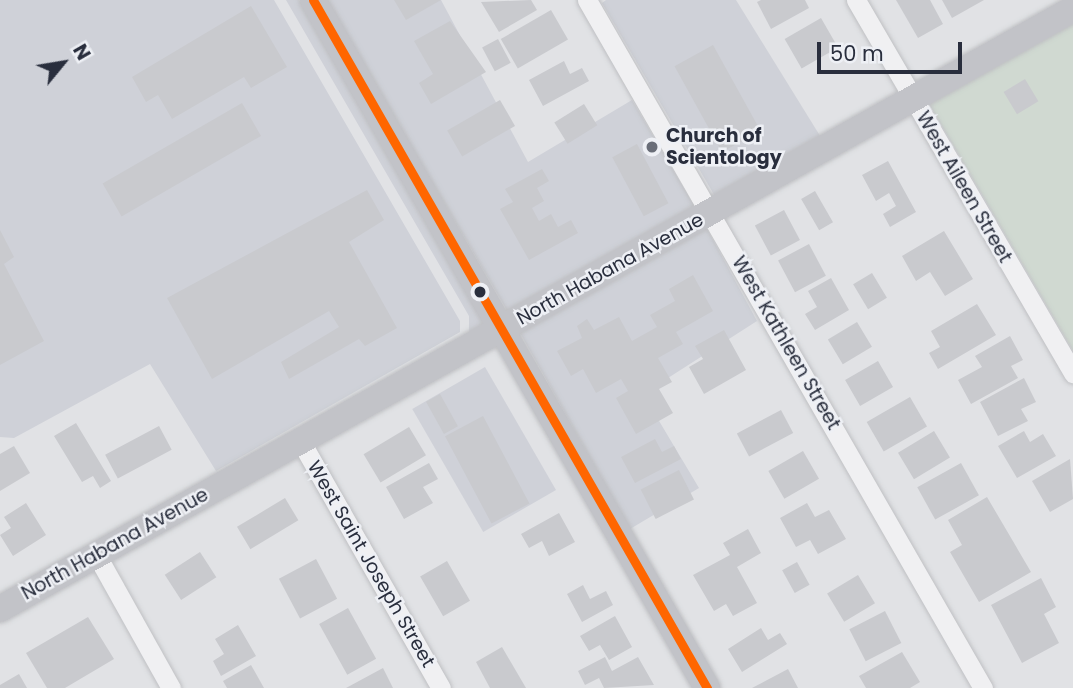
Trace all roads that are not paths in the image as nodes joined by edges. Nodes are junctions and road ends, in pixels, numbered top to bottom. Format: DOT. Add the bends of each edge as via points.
graph roads {
  1 [pos="313,0"];
  2 [pos="587,0"];
  3 [pos="856,0"];
  4 [pos="1073,9"];
  5 [pos="913,99"];
  6 [pos="711,212"];
  7 [pos="504,328"];
  8 [pos="1073,373"];
  9 [pos="300,440"];
  10 [pos="96,554"];
  11 [pos="0,609"];
  12 [pos="172,688"];
  13 [pos="441,688"];
  14 [pos="706,688"];
  15 [pos="983,688"];
  1 -- 7 [label="street"];
  2 -- 6 [label="street, West Kathleen Street"];
  3 -- 5 [label="street, West Aileen Street"];
  4 -- 5 [label="street, North Habana Avenue"];
  5 -- 6 [label="street, North Habana Avenue"];
  5 -- 8 [label="street, West Aileen Street"];
  6 -- 7 [label="street, North Habana Avenue"];
  6 -- 15 [label="street, West Kathleen Street"];
  7 -- 9 [label="street, North Habana Avenue"];
  7 -- 14 [label="street"];
  9 -- 10 [label="street, North Habana Avenue"];
  9 -- 13 [label="street, West Saint Joseph Street"];
  10 -- 11 [label="street, North Habana Avenue"];
  10 -- 12 [label="street"];
}
